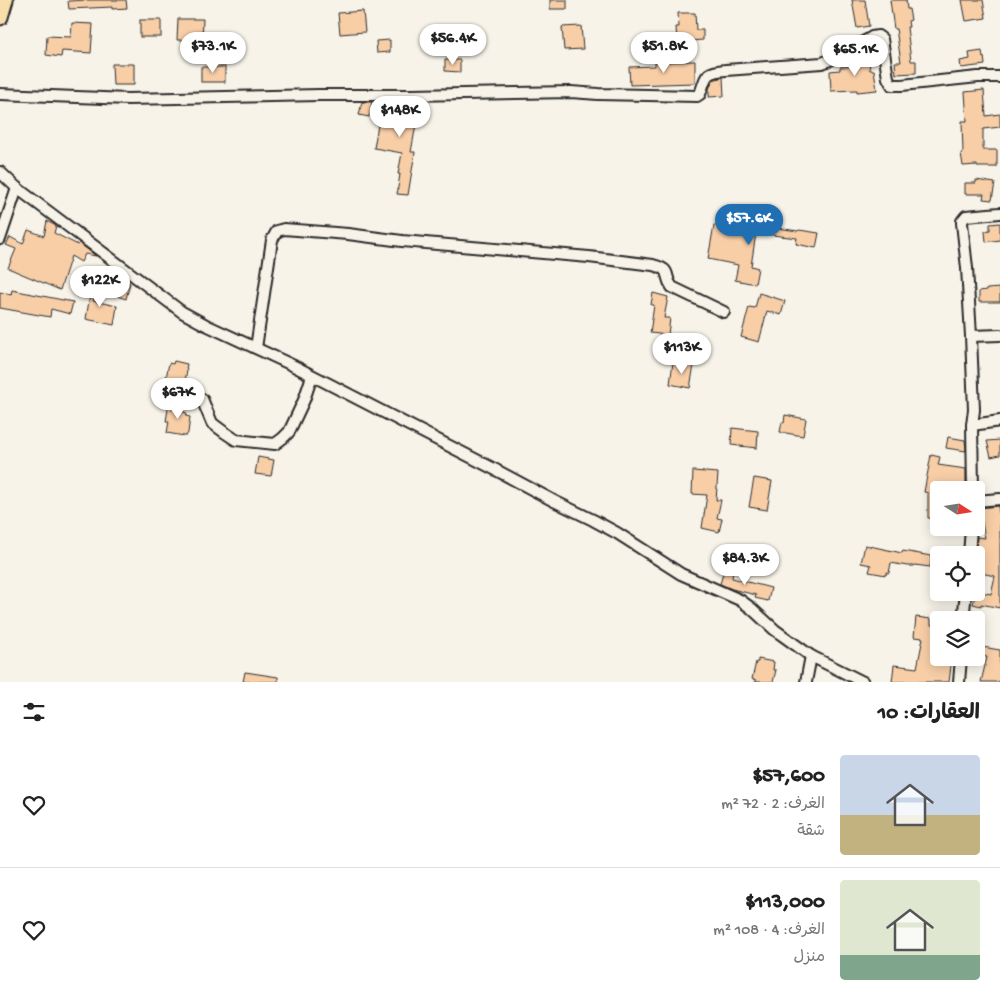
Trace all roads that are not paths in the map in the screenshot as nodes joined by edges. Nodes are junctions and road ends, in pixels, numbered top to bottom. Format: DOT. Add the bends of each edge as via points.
graph roads {
  1 [pos="5,0"];
  2 [pos="0,17"];
  3 [pos="1000,77"];
  4 [pos="0,94"];
  5 [pos="0,172"];
  6 [pos="17,188"];
  7 [pos="1000,213"];
  8 [pos="0,239"];
  9 [pos="724,312"];
  10 [pos="971,336"];
  11 [pos="1000,336"];
  12 [pos="256,348"];
  13 [pos="312,376"];
  14 [pos="202,399"];
  15 [pos="1000,421"];
  16 [pos="972,425"];
  17 [pos="973,481"];
  18 [pos="1000,499"];
  19 [pos="985,500"];
  20 [pos="811,656"];
  21 [pos="960,666"];
  22 [pos="806,682"];
  23 [pos="863,682"];
  24 [pos="959,682"];
  1 -- 2 [label="main road"];
  3 -- 4 [label="street" via="892,85 882,39 878,36 822,63 713,72 706,77 697,96 571,92 128,99"];
  5 -- 6 [label="street"];
  6 -- 8 [label="street"];
  6 -- 12 [label="street" via="182,312"];
  7 -- 10 [label="street" via="966,216 962,221"];
  9 -- 12 [label="street" via="672,287 665,269 653,264 284,229 277,231 272,240"];
  10 -- 11 [label="street"];
  10 -- 16 [label="street"];
  12 -- 13 [label="street"];
  13 -- 14 [label="street" via="289,432 275,444 236,440 212,423"];
  13 -- 20 [label="street" via="593,520 681,574 740,600"];
  15 -- 16 [label="street"];
  16 -- 17 [label="street"];
  18 -- 19 [label="street"];
  20 -- 22 [label="street"];
  20 -- 23 [label="street"];
  21 -- 24 [label="street"];
}
